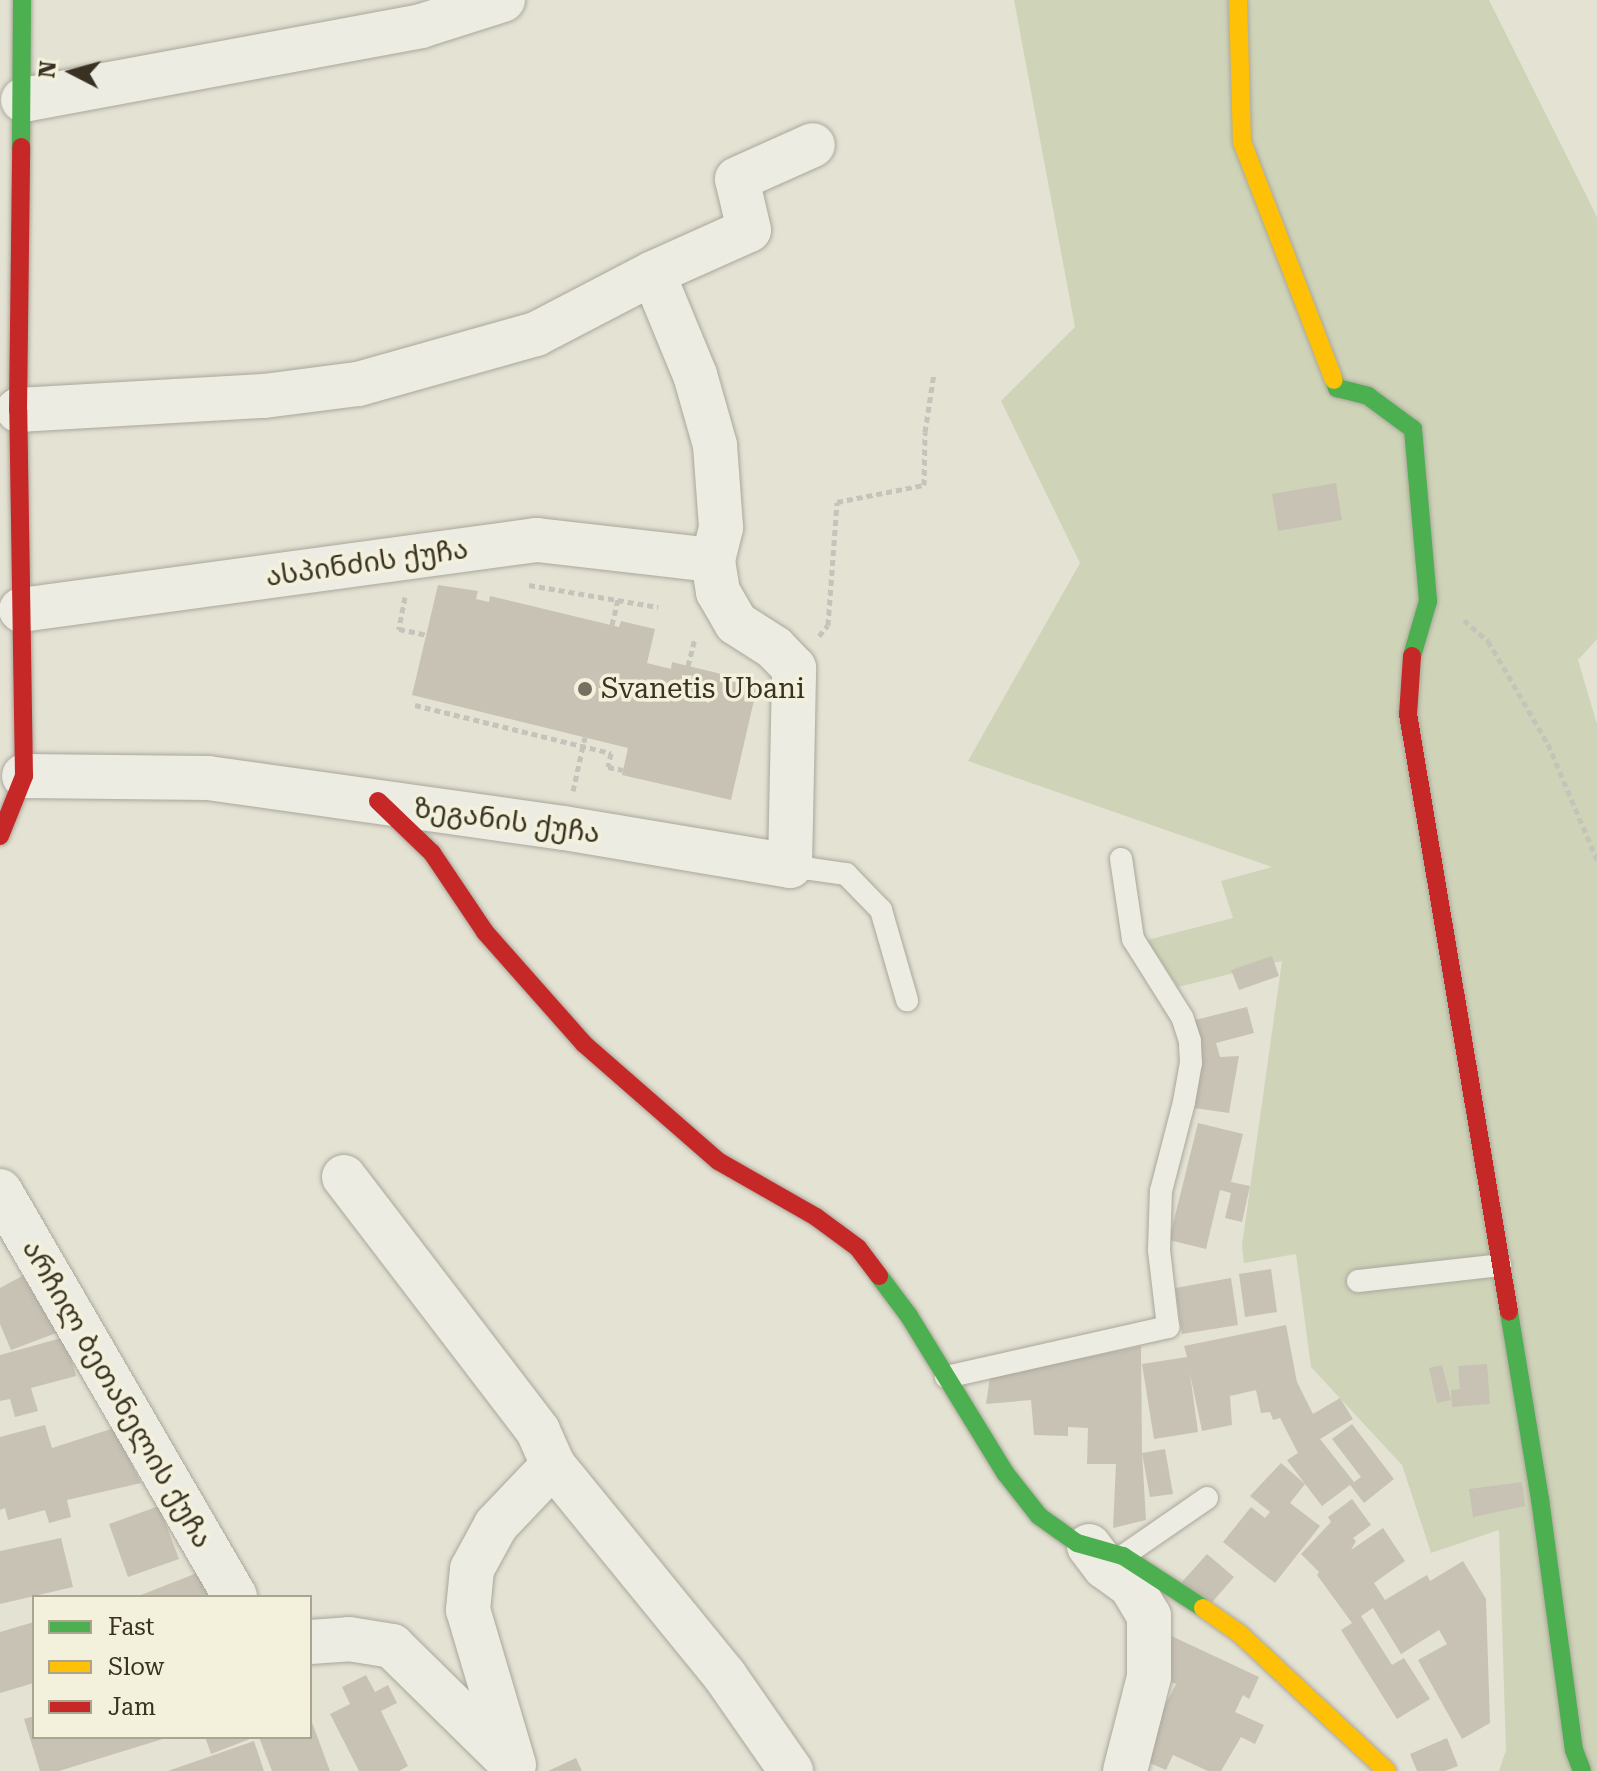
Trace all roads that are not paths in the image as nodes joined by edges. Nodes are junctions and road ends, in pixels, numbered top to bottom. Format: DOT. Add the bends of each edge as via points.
graph roads {
  1 [pos="22,0"];
  2 [pos="503,0"];
  3 [pos="1238,0"];
  4 [pos="11,52"];
  5 [pos="23,100"];
  6 [pos="813,145"];
  7 [pos="653,273"];
  8 [pos="18,410"];
  9 [pos="10,553"];
  10 [pos="713,560"];
  11 [pos="21,610"];
  12 [pos="24,776"];
  13 [pos="378,801"];
  14 [pos="0,836"];
  15 [pos="1121,859"];
  16 [pos="790,866"];
  17 [pos="907,1000"];
  18 [pos="344,1177"];
  19 [pos="0,1191"];
  20 [pos="1500,1265"];
  21 [pos="1358,1281"];
  22 [pos="946,1377"];
  23 [pos="553,1465"];
  24 [pos="1207,1498"];
  25 [pos="1106,1551"];
  26 [pos="234,1595"];
  27 [pos="312,1642"];
  28 [pos="515,1768"];
  29 [pos="791,1771"];
  30 [pos="1125,1771"];
  31 [pos="1387,1771"];
  32 [pos="1582,1771"];
  1 -- 4 [label="street"];
  2 -- 5 [label="street" via="421,26"];
  3 -- 20 [label="street" via="1242,142 1337,388 1368,396 1413,429 1428,601 1412,656 1408,714"];
  4 -- 5 [label="street"];
  5 -- 8 [label="street"];
  6 -- 7 [label="street" via="737,179 749,230"];
  7 -- 8 [label="street" via="536,334 358,384 264,396"];
  7 -- 10 [label="street" via="695,375 715,445 721,527"];
  8 -- 9 [label="street"];
  9 -- 11 [label="street"];
  10 -- 11 [label="street, ასპინძის ქუჩა" via="537,540"];
  10 -- 16 [label="street" via="718,592 736,623 775,648 794,668"];
  11 -- 12 [label="street"];
  12 -- 13 [label="street, ზეგანის ქუჩა" via="208,778"];
  12 -- 14 [label="street"];
  13 -- 16 [label="street, ზეგანის ქუჩა"];
  13 -- 22 [label="street" via="432,853 485,932 584,1044 718,1161 816,1217 858,1248"];
  15 -- 22 [label="lane" via="1133,939 1182,1017 1190,1041 1184,1102 1161,1191 1159,1250 1168,1327"];
  16 -- 17 [label="lane, ზეგანის ქუჩა" via="846,874 881,910"];
  18 -- 23 [label="street" via="538,1431"];
  19 -- 26 [label="street, არჩილ ბეთანელის ქუჩა"];
  20 -- 21 [label="lane"];
  20 -- 32 [label="street" via="1540,1499 1574,1750"];
  22 -- 25 [label="street" via="1006,1474 1039,1516 1077,1543"];
  23 -- 28 [label="street" via="496,1525 472,1569 468,1610"];
  23 -- 29 [label="street" via="725,1676"];
  24 -- 25 [label="lane"];
  25 -- 30 [label="street" via="1105,1567 1131,1586 1149,1616 1149,1677"];
  25 -- 31 [label="street" via="1160,1577 1240,1634"];
  27 -- 28 [label="street" via="349,1639 392,1646"];
}
